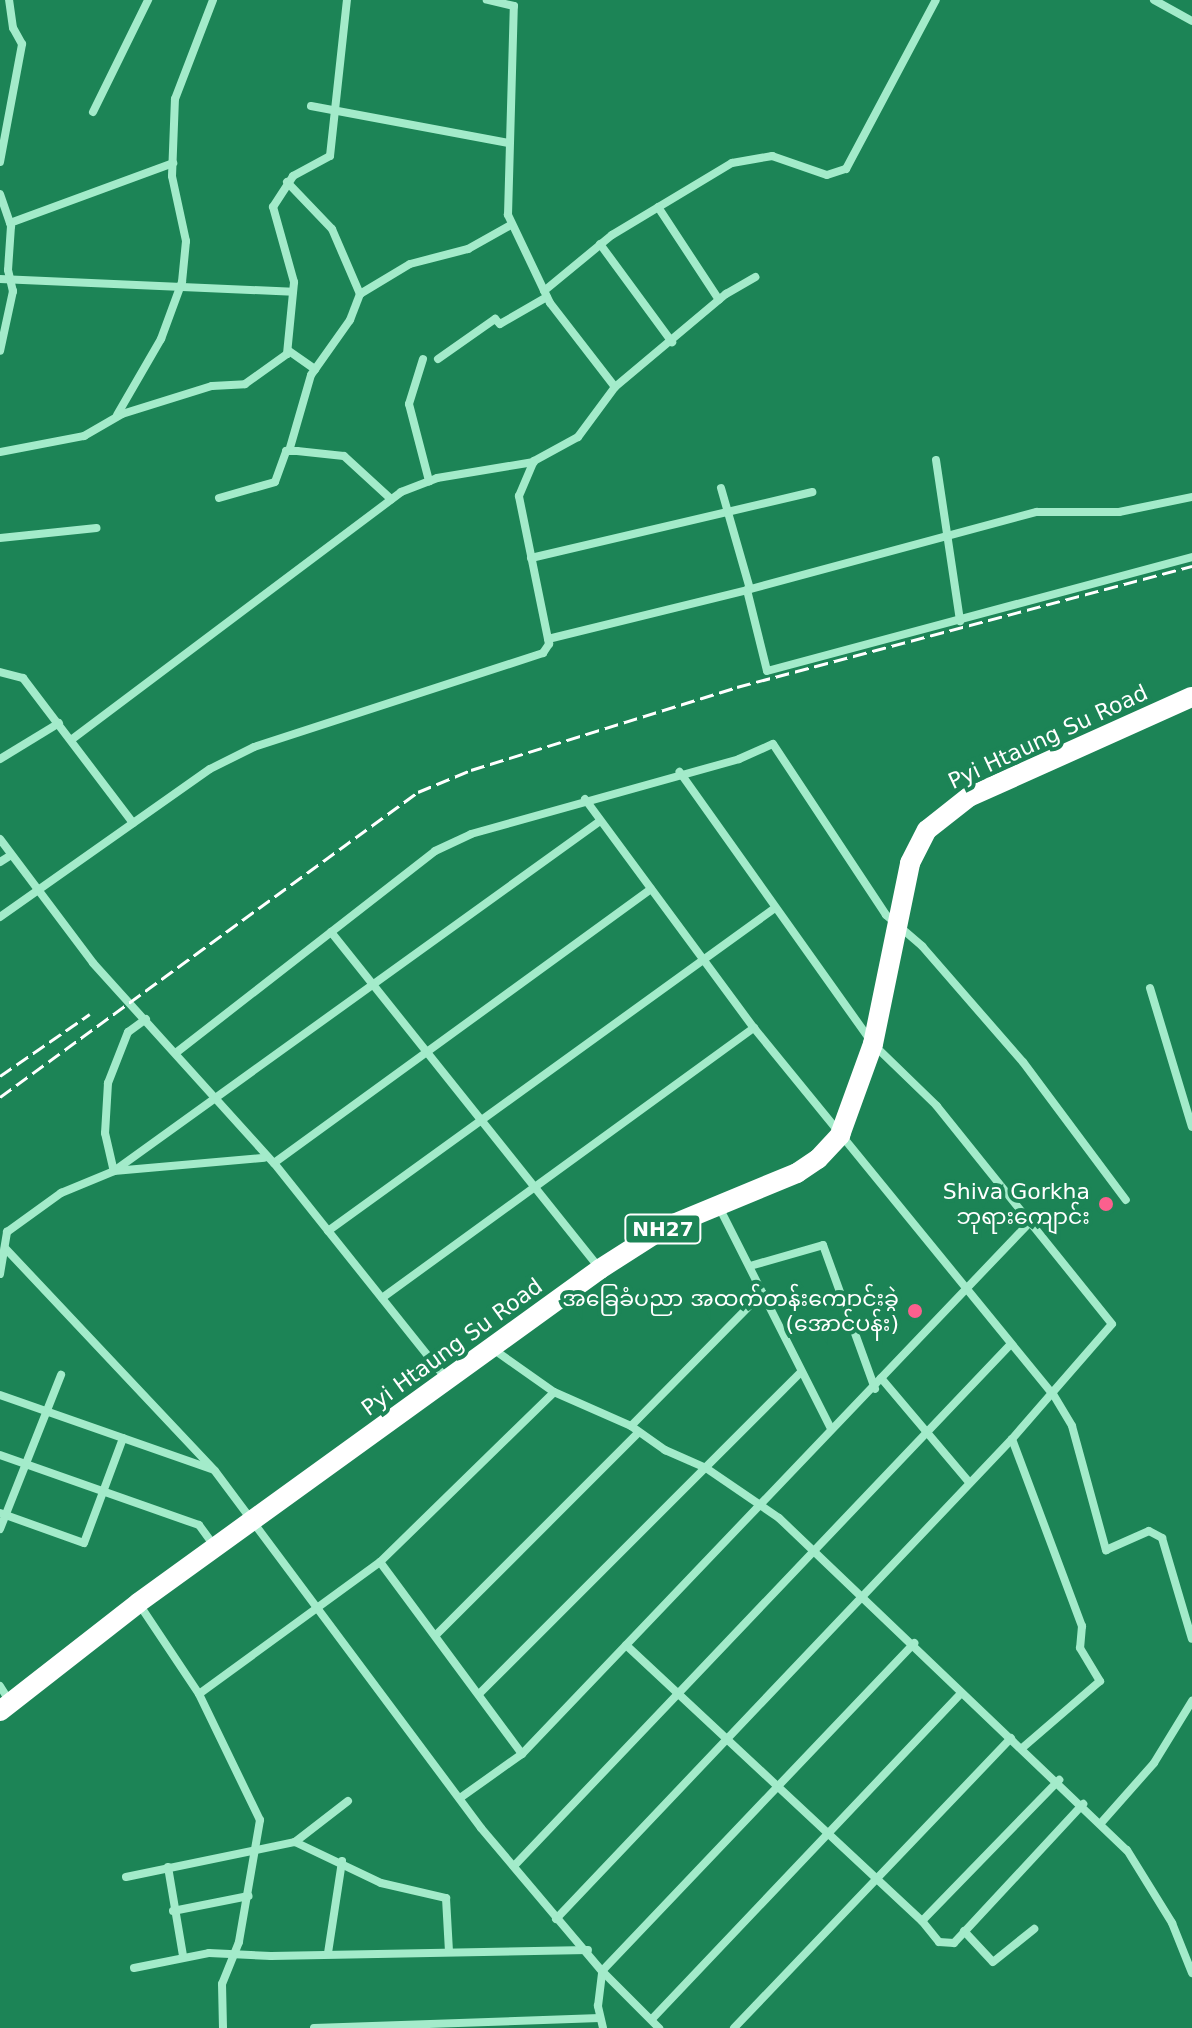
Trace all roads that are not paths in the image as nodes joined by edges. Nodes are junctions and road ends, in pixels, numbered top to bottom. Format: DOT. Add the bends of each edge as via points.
graph roads {
  1 [pos="9,0"];
  2 [pos="148,0"];
  3 [pos="213,0"];
  4 [pos="347,0"];
  5 [pos="487,0"];
  6 [pos="936,0"];
  7 [pos="1154,0"];
  8 [pos="1192,21"];
  9 [pos="311,106"];
  10 [pos="337,110"];
  11 [pos="93,112"];
  12 [pos="509,143"];
  13 [pos="0,162"];
  14 [pos="173,163"];
  15 [pos="287,182"];
  16 [pos="0,194"];
  17 [pos="658,207"];
  18 [pos="10,223"];
  19 [pos="511,225"];
  20 [pos="600,244"];
  21 [pos="755,277"];
  22 [pos="0,279"];
  23 [pos="11,280"];
  24 [pos="179,289"];
  25 [pos="293,292"];
  26 [pos="360,294"];
  27 [pos="546,294"];
  28 [pos="719,300"];
  29 [pos="672,342"];
  30 [pos="0,351"];
  31 [pos="289,351"];
  32 [pos="423,359"];
  33 [pos="438,359"];
  34 [pos="315,369"];
  35 [pos="615,387"];
  36 [pos="114,419"];
  37 [pos="289,451"];
  38 [pos="0,452"];
  39 [pos="936,460"];
  40 [pos="534,462"];
  41 [pos="429,481"];
  42 [pos="721,488"];
  43 [pos="812,492"];
  44 [pos="1192,497"];
  45 [pos="219,498"];
  46 [pos="391,499"];
  47 [pos="728,513"];
  48 [pos="96,528"];
  49 [pos="945,533"];
  50 [pos="0,538"];
  51 [pos="1192,557"];
  52 [pos="531,558"];
  53 [pos="748,589"];
  54 [pos="960,621"];
  55 [pos="548,639"];
  56 [pos="0,672"];
  57 [pos="1192,697"];
  58 [pos="59,723"];
  59 [pos="71,740"];
  60 [pos="0,759"];
  61 [pos="680,772"];
  62 [pos="585,799"];
  63 [pos="600,821"];
  64 [pos="133,823"];
  65 [pos="0,839"];
  66 [pos="11,855"];
  67 [pos="0,862"];
  68 [pos="651,889"];
  69 [pos="36,892"];
  70 [pos="775,908"];
  71 [pos="0,917"];
  72 [pos="899,924"];
  73 [pos="331,932"];
  74 [pos="703,960"];
  75 [pos="371,983"];
  76 [pos="1150,988"];
  77 [pos="146,1019"];
  78 [pos="754,1028"];
  79 [pos="873,1044"];
  80 [pos="177,1052"];
  81 [pos="425,1054"];
  82 [pos="216,1097"];
  83 [pos="484,1118"];
  84 [pos="1192,1127"];
  85 [pos="840,1135"];
  86 [pos="264,1158"];
  87 [pos="274,1163"];
  88 [pos="114,1171"];
  89 [pos="539,1189"];
  90 [pos="1126,1200"];
  91 [pos="719,1207"];
  92 [pos="1029,1223"];
  93 [pos="328,1231"];
  94 [pos="5,1248"];
  95 [pos="750,1266"];
  96 [pos="600,1269"];
  97 [pos="0,1274"];
  98 [pos="969,1291"];
  99 [pos="762,1293"];
  100 [pos="382,1298"];
  101 [pos="1011,1344"];
  102 [pos="491,1348"];
  103 [pos="801,1372"];
  104 [pos="61,1375"];
  105 [pos="881,1378"];
  106 [pos="447,1380"];
  107 [pos="875,1389"];
  108 [pos="554,1392"];
  109 [pos="1053,1394"];
  110 [pos="0,1395"];
  111 [pos="47,1413"];
  112 [pos="831,1429"];
  113 [pos="634,1430"];
  114 [pos="928,1430"];
  115 [pos="123,1438"];
  116 [pos="1012,1439"];
  117 [pos="0,1455"];
  118 [pos="25,1464"];
  119 [pos="706,1468"];
  120 [pos="215,1471"];
  121 [pos="969,1482"];
  122 [pos="105,1492"];
  123 [pos="761,1504"];
  124 [pos="3,1514"];
  125 [pos="253,1522"];
  126 [pos="0,1529"];
  127 [pos="216,1548"];
  128 [pos="813,1550"];
  129 [pos="380,1562"];
  130 [pos="859,1596"];
  131 [pos="138,1603"];
  132 [pos="322,1608"];
  133 [pos="436,1635"];
  134 [pos="1192,1639"];
  135 [pos="914,1643"];
  136 [pos="626,1645"];
  137 [pos="480,1693"];
  138 [pos="676,1693"];
  139 [pos="961,1693"];
  140 [pos="199,1694"];
  141 [pos="4,1700"];
  142 [pos="1192,1701"];
  143 [pos="727,1738"];
  144 [pos="1011,1738"];
  145 [pos="1022,1748"];
  146 [pos="522,1754"];
  147 [pos="1059,1780"];
  148 [pos="776,1787"];
  149 [pos="460,1798"];
  150 [pos="348,1801"];
  151 [pos="1083,1804"];
  152 [pos="1101,1823"];
  153 [pos="827,1833"];
  154 [pos="295,1842"];
  155 [pos="255,1848"];
  156 [pos="342,1861"];
  157 [pos="514,1866"];
  158 [pos="168,1867"];
  159 [pos="126,1877"];
  160 [pos="875,1879"];
  161 [pos="249,1896"];
  162 [pos="173,1911"];
  163 [pos="556,1919"];
  164 [pos="922,1921"];
  165 [pos="1034,1929"];
  166 [pos="964,1931"];
  167 [pos="588,1950"];
  168 [pos="235,1952"];
  169 [pos="449,1952"];
  170 [pos="328,1953"];
  171 [pos="183,1956"];
  172 [pos="134,1968"];
  173 [pos="602,1971"];
  174 [pos="1192,1973"];
  175 [pos="600,2018"];
  176 [pos="652,2019"];
  177 [pos="478,2024"];
  178 [pos="411,2026"];
  179 [pos="344,2027"];
  180 [pos="223,2028"];
  181 [pos="314,2028"];
  182 [pos="603,2028"];
  183 [pos="659,2028"];
  184 [pos="734,2028"];
  1 -- 13 [label="street" via="13,28 22,44"];
  2 -- 11 [label="street"];
  3 -- 14 [label="street" via="175,99"];
  4 -- 10 [label="street"];
  5 -- 12 [label="street" via="514,6"];
  6 -- 17 [label="street" via="846,169 827,175 772,156 752,156 709,174"];
  7 -- 8 [label="street"];
  9 -- 10 [label="street"];
  10 -- 12 [label="street"];
  10 -- 15 [label="street" via="326,161"];
  12 -- 19 [label="street"];
  14 -- 18 [label="street"];
  14 -- 24 [label="street" via="186,241"];
  15 -- 25 [label="street" via="273,207 291,262"];
  15 -- 26 [label="street" via="332,229"];
  16 -- 18 [label="street"];
  17 -- 20 [label="street"];
  17 -- 28 [label="street"];
  18 -- 23 [label="street"];
  19 -- 26 [label="street" via="468,249 410,264"];
  19 -- 27 [label="street"];
  20 -- 27 [label="street"];
  20 -- 29 [label="street"];
  21 -- 28 [label="street"];
  22 -- 23 [label="street"];
  23 -- 24 [label="street"];
  23 -- 30 [label="street" via="12,303"];
  24 -- 25 [label="street"];
  24 -- 36 [label="street" via="161,339"];
  25 -- 31 [label="street"];
  26 -- 34 [label="street" via="350,320"];
  27 -- 33 [label="street" via="500,324 495,319"];
  27 -- 35 [label="street"];
  28 -- 29 [label="street"];
  29 -- 35 [label="street"];
  31 -- 34 [label="street"];
  31 -- 36 [label="street" via="245,384 212,386"];
  32 -- 41 [label="street" via="410,413"];
  34 -- 37 [label="street" via="293,421"];
  35 -- 40 [label="street" via="578,437"];
  36 -- 38 [label="street" via="84,436"];
  37 -- 45 [label="street" via="275,482"];
  37 -- 46 [label="street" via="344,456"];
  39 -- 49 [label="street"];
  40 -- 41 [label="street"];
  40 -- 52 [label="street" via="519,496"];
  41 -- 46 [label="street"];
  42 -- 47 [label="street"];
  43 -- 47 [label="street"];
  44 -- 49 [label="street" via="1119,512 1037,512"];
  46 -- 59 [label="street"];
  47 -- 52 [label="street"];
  47 -- 53 [label="street"];
  48 -- 50 [label="street"];
  49 -- 53 [label="street"];
  49 -- 54 [label="street"];
  51 -- 54 [label="street"];
  52 -- 55 [label="street"];
  53 -- 54 [label="street" via="767,671"];
  53 -- 55 [label="street"];
  55 -- 64 [label="street" via="543,653 254,747 210,769"];
  56 -- 58 [label="street" via="23,678"];
  57 -- 72 [label="highway, Pyi Htaung Su Road / NH27" via="996,784 944,814 927,830 910,863"];
  58 -- 59 [label="street"];
  58 -- 60 [label="street"];
  59 -- 64 [label="street"];
  61 -- 62 [label="street"];
  61 -- 70 [label="street"];
  61 -- 72 [label="street" via="739,759 773,744 886,915"];
  62 -- 63 [label="street"];
  62 -- 73 [label="street" via="471,834 435,851"];
  63 -- 68 [label="street"];
  63 -- 75 [label="street"];
  64 -- 69 [label="street"];
  65 -- 66 [label="street"];
  66 -- 67 [label="street"];
  66 -- 69 [label="street"];
  68 -- 74 [label="street"];
  68 -- 81 [label="street"];
  69 -- 71 [label="street"];
  69 -- 77 [label="street"];
  70 -- 74 [label="street"];
  70 -- 79 [label="street"];
  72 -- 79 [label="highway, Pyi Htaung Su Road / NH27"];
  72 -- 90 [label="street" via="1023,1062"];
  73 -- 75 [label="street"];
  73 -- 80 [label="street"];
  74 -- 78 [label="street"];
  74 -- 83 [label="street"];
  75 -- 81 [label="street"];
  75 -- 82 [label="street"];
  76 -- 84 [label="street"];
  77 -- 80 [label="street"];
  77 -- 88 [label="street" via="128,1032 108,1083 105,1133"];
  78 -- 85 [label="street"];
  78 -- 89 [label="street"];
  79 -- 85 [label="highway, Pyi Htaung Su Road / NH27"];
  79 -- 92 [label="street" via="937,1106"];
  80 -- 82 [label="street"];
  81 -- 83 [label="street"];
  81 -- 87 [label="street"];
  82 -- 86 [label="street"];
  82 -- 88 [label="street"];
  83 -- 89 [label="street"];
  83 -- 93 [label="street"];
  85 -- 91 [label="highway, Pyi Htaung Su Road / NH27" via="797,1173"];
  85 -- 98 [label="street"];
  86 -- 87 [label="street"];
  86 -- 88 [label="street"];
  87 -- 93 [label="street"];
  88 -- 94 [label="street" via="61,1193 7,1232"];
  89 -- 96 [label="street"];
  89 -- 100 [label="street"];
  91 -- 95 [label="street"];
  91 -- 96 [label="highway, Pyi Htaung Su Road / NH27" via="664,1228"];
  92 -- 98 [label="street"];
  92 -- 109 [label="street" via="1112,1324"];
  93 -- 100 [label="street"];
  94 -- 97 [label="street"];
  94 -- 120 [label="street"];
  95 -- 99 [label="street"];
  95 -- 107 [label="street" via="823,1245"];
  96 -- 102 [label="highway, Pyi Htaung Su Road / NH27"];
  98 -- 101 [label="street"];
  98 -- 105 [label="street"];
  99 -- 103 [label="street"];
  99 -- 113 [label="street"];
  100 -- 106 [label="street"];
  101 -- 109 [label="street"];
  101 -- 114 [label="street"];
  102 -- 106 [label="highway, Pyi Htaung Su Road / NH27"];
  102 -- 108 [label="street"];
  103 -- 112 [label="street"];
  103 -- 119 [label="street"];
  104 -- 111 [label="street"];
  105 -- 107 [label="street"];
  105 -- 114 [label="street"];
  106 -- 125 [label="highway, Pyi Htaung Su Road / NH27"];
  107 -- 112 [label="street"];
  108 -- 113 [label="street"];
  108 -- 129 [label="street"];
  109 -- 116 [label="street"];
  109 -- 134 [label="street" via="1072,1426 1106,1550 1157,1532"];
  110 -- 111 [label="street"];
  111 -- 115 [label="street"];
  111 -- 118 [label="street"];
  112 -- 123 [label="street"];
  113 -- 119 [label="street"];
  113 -- 133 [label="street"];
  114 -- 121 [label="street"];
  114 -- 128 [label="street"];
  115 -- 120 [label="street"];
  115 -- 122 [label="street"];
  116 -- 121 [label="street"];
  116 -- 145 [label="street" via="1082,1626 1080,1648 1100,1681"];
  117 -- 118 [label="street"];
  118 -- 122 [label="street"];
  118 -- 124 [label="street"];
  119 -- 123 [label="street"];
  119 -- 137 [label="street"];
  120 -- 125 [label="street"];
  121 -- 130 [label="street"];
  122 -- 124 [label="street" via="84,1543"];
  122 -- 127 [label="street" via="199,1525"];
  123 -- 128 [label="street"];
  123 -- 136 [label="street"];
  124 -- 126 [label="street"];
  125 -- 127 [label="highway, Pyi Htaung Su Road / NH27"];
  125 -- 132 [label="street"];
  127 -- 131 [label="highway, Pyi Htaung Su Road / NH27"];
  128 -- 130 [label="street"];
  128 -- 138 [label="street"];
  129 -- 132 [label="street"];
  129 -- 133 [label="street"];
  130 -- 135 [label="street"];
  130 -- 143 [label="street"];
  131 -- 140 [label="street"];
  131 -- 141 [label="highway, Pyi Htaung Su Road / NH27"];
  132 -- 140 [label="street"];
  132 -- 149 [label="street"];
  133 -- 137 [label="street"];
  135 -- 139 [label="street"];
  135 -- 148 [label="street"];
  136 -- 138 [label="street"];
  136 -- 146 [label="street"];
  137 -- 146 [label="street"];
  138 -- 143 [label="street"];
  138 -- 157 [label="street"];
  139 -- 144 [label="street"];
  139 -- 153 [label="street"];
  140 -- 155 [label="street" via="260,1820"];
  142 -- 152 [label="street" via="1154,1763"];
  143 -- 148 [label="street"];
  143 -- 163 [label="street"];
  144 -- 145 [label="street"];
  144 -- 160 [label="street"];
  145 -- 147 [label="street"];
  146 -- 149 [label="street"];
  147 -- 151 [label="street"];
  147 -- 164 [label="street"];
  148 -- 153 [label="street"];
  148 -- 173 [label="street"];
  149 -- 157 [label="street"];
  150 -- 154 [label="street"];
  151 -- 152 [label="street"];
  151 -- 166 [label="street"];
  152 -- 174 [label="street" via="1127,1850 1172,1923"];
  153 -- 160 [label="street"];
  153 -- 176 [label="street"];
  154 -- 155 [label="street"];
  154 -- 156 [label="street"];
  155 -- 158 [label="street"];
  155 -- 161 [label="street"];
  156 -- 169 [label="street" via="381,1883 446,1898"];
  156 -- 170 [label="street"];
  157 -- 163 [label="street"];
  158 -- 159 [label="street"];
  158 -- 162 [label="street"];
  160 -- 164 [label="street"];
  160 -- 184 [label="street"];
  161 -- 162 [label="street"];
  161 -- 168 [label="street"];
  162 -- 171 [label="street"];
  163 -- 167 [label="street"];
  164 -- 166 [label="street" via="948,1945"];
  165 -- 166 [label="street" via="993,1962"];
  167 -- 169 [label="street"];
  167 -- 173 [label="street"];
  168 -- 170 [label="street"];
  168 -- 171 [label="street"];
  168 -- 180 [label="street" via="219,2004"];
  169 -- 170 [label="street"];
  171 -- 172 [label="street"];
  173 -- 175 [label="street"];
  173 -- 176 [label="street"];
  175 -- 177 [label="street"];
  175 -- 182 [label="street"];
  176 -- 183 [label="street"];
  177 -- 178 [label="street"];
  178 -- 179 [label="street"];
  179 -- 181 [label="street"];
}
